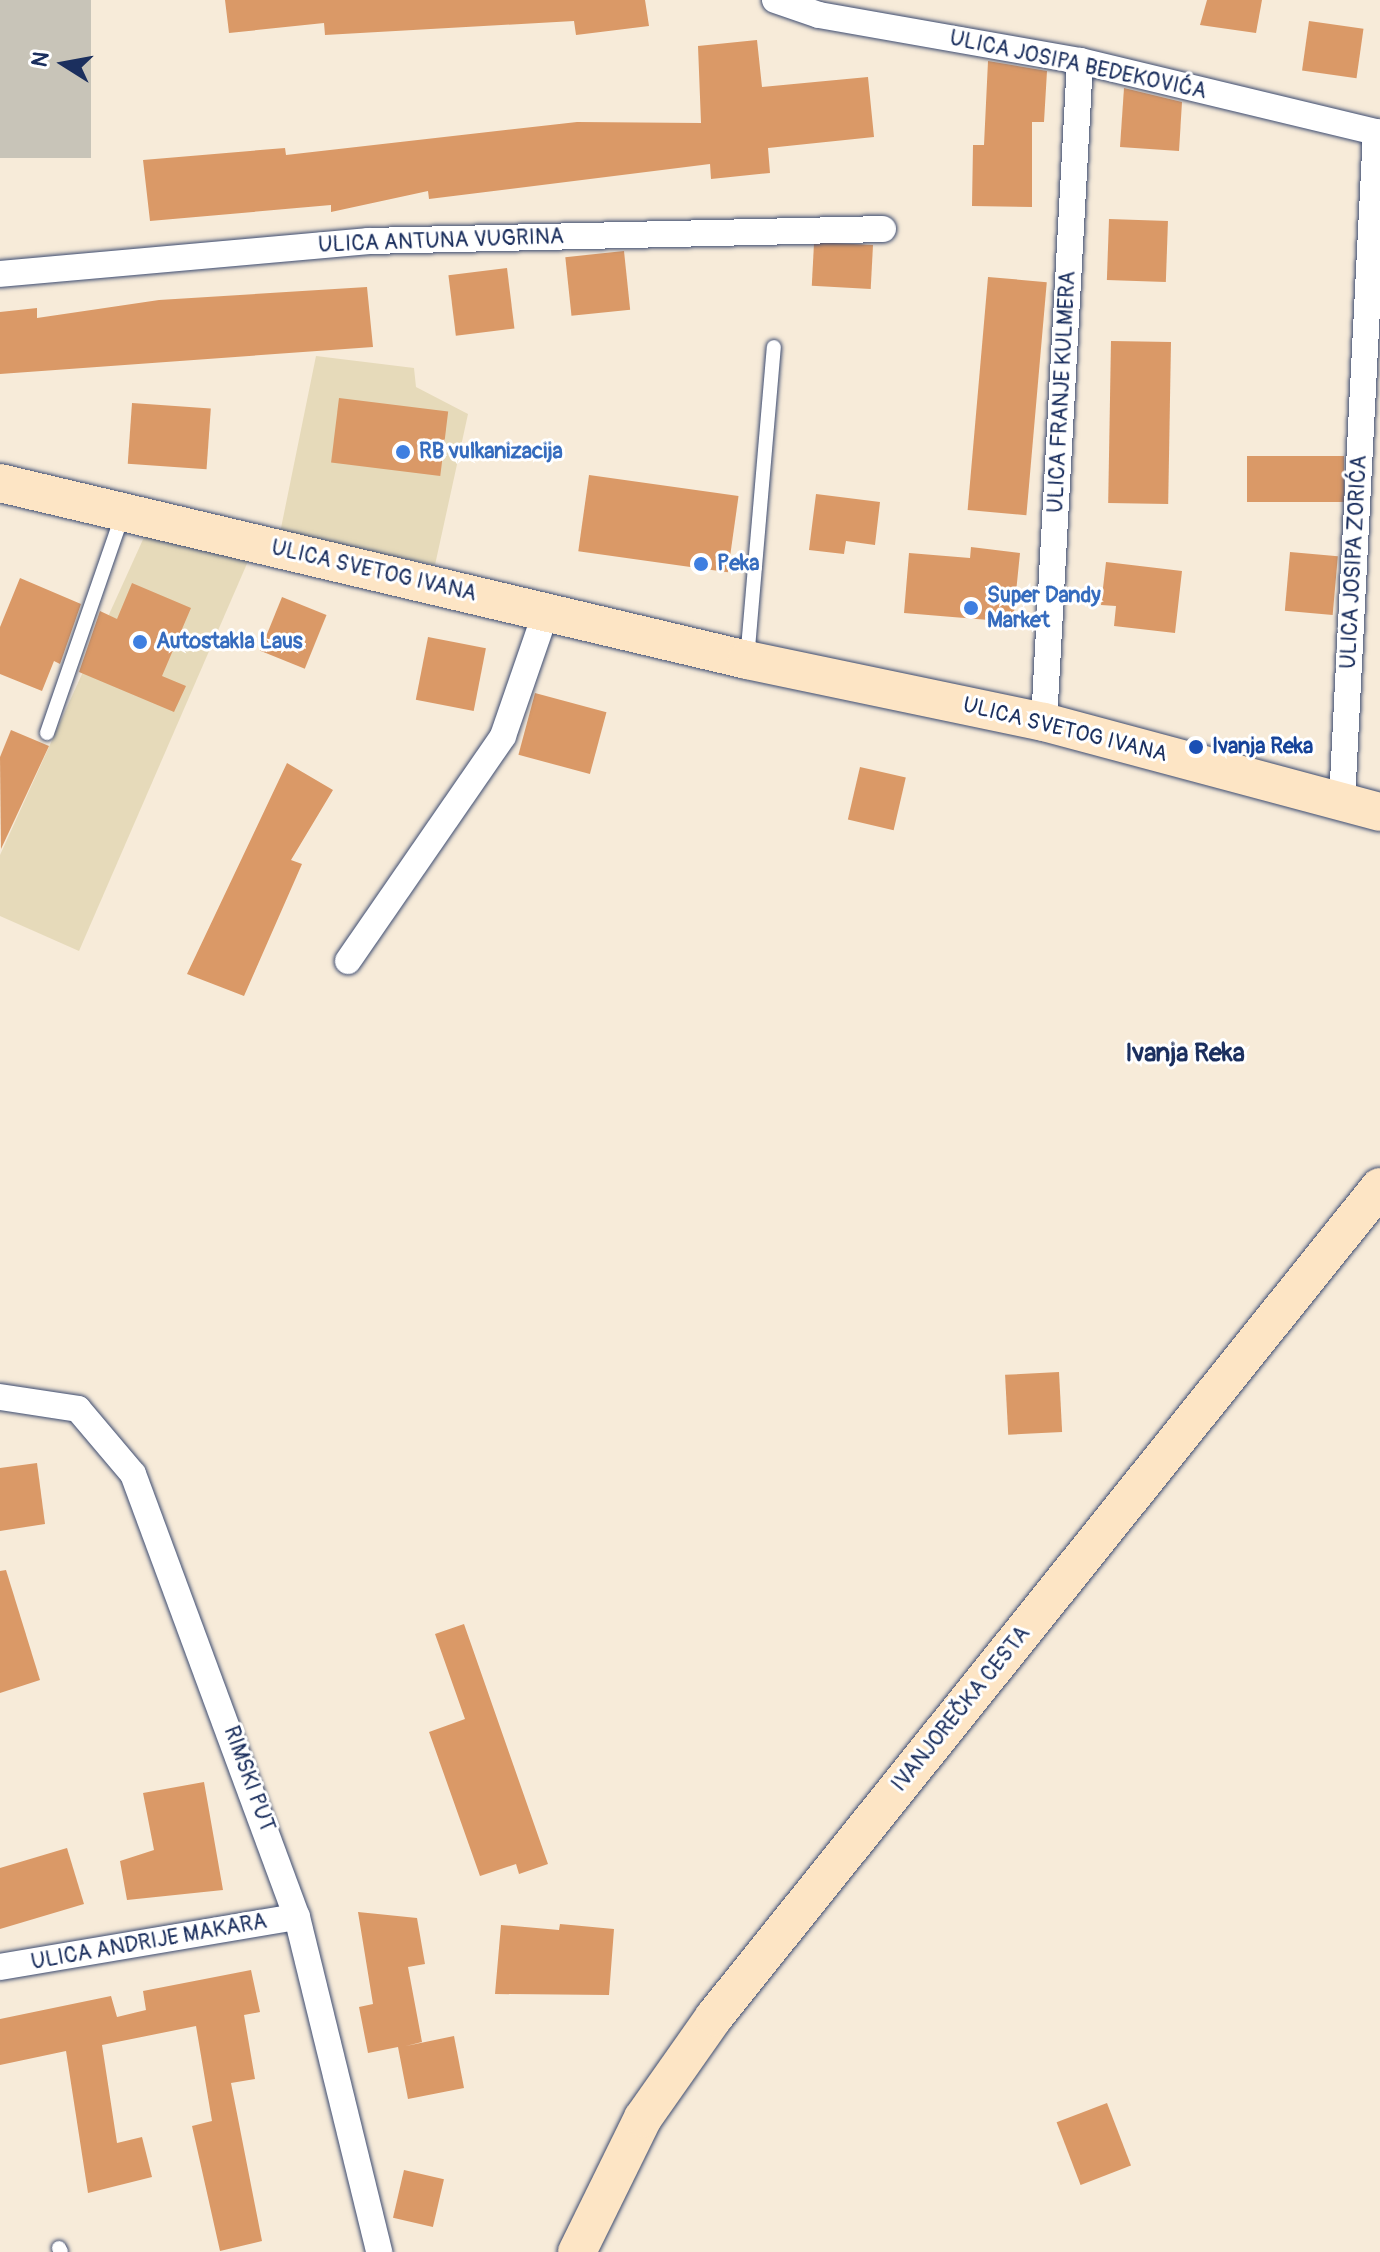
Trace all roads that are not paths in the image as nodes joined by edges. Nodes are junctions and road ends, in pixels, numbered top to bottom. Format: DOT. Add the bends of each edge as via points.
graph roads {
  1 [pos="775,0"];
  2 [pos="1080,61"];
  3 [pos="1378,132"];
  4 [pos="883,229"];
  5 [pos="0,274"];
  6 [pos="774,347"];
  7 [pos="0,483"];
  8 [pos="123,513"];
  9 [pos="546,612"];
  10 [pos="747,660"];
  11 [pos="1044,722"];
  12 [pos="47,733"];
  13 [pos="1342,801"];
  14 [pos="1380,812"];
  15 [pos="348,961"];
  16 [pos="1380,1187"];
  17 [pos="0,1397"];
  18 [pos="297,1917"];
  19 [pos="0,1967"];
  20 [pos="379,2252"];
  21 [pos="577,2252"];
  1 -- 2 [label="street, ULICA JOSIPA BEDEKOVIĆA" via="819,15"];
  2 -- 3 [label="street, ULICA JOSIPA BEDEKOVIĆA"];
  2 -- 11 [label="street, ULICA FRANJE KULMERA"];
  3 -- 13 [label="street, ULICA JOSIPA ZORIĆA"];
  4 -- 5 [label="street, ULICA ANTUNA VUGRINA" via="368,241"];
  6 -- 10 [label="lane"];
  7 -- 8 [label="street, ULICA SVETOG IVANA"];
  8 -- 9 [label="street, ULICA SVETOG IVANA"];
  8 -- 12 [label="lane"];
  9 -- 10 [label="street, ULICA SVETOG IVANA"];
  9 -- 15 [label="street" via="503,736"];
  10 -- 11 [label="street, ULICA SVETOG IVANA"];
  11 -- 13 [label="street, ULICA SVETOG IVANA"];
  13 -- 14 [label="street, ULICA SVETOG IVANA"];
  16 -- 21 [label="street, IVANJOREČKA CESTA" via="714,2017 643,2118"];
  17 -- 18 [label="street, RIMSKI PUT" via="78,1409 133,1474"];
  18 -- 19 [label="street, ULICA ANDRIJE MAKARA"];
  18 -- 20 [label="street, RIMSKI PUT"];
}
